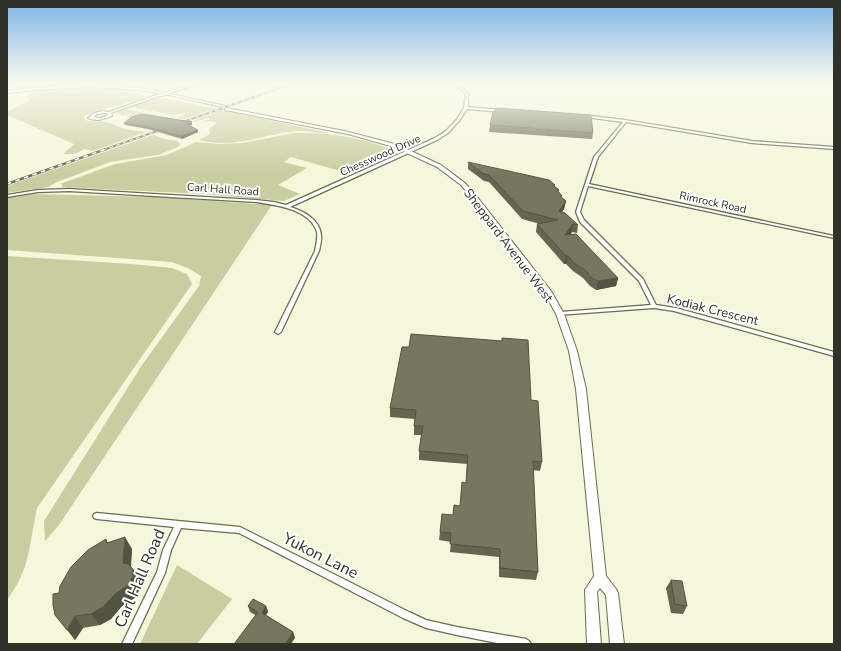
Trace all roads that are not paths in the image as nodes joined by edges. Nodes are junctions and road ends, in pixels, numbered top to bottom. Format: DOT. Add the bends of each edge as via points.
graph roads {
  1 [pos="252,113"];
  2 [pos="463,113"];
  3 [pos="583,116"];
  4 [pos="624,120"];
  5 [pos="834,148"];
  6 [pos="411,152"];
  7 [pos="588,185"];
  8 [pos="7,196"];
  9 [pos="286,207"];
  10 [pos="834,237"];
  11 [pos="654,306"];
  12 [pos="560,314"];
  13 [pos="278,332"];
  14 [pos="834,354"];
  15 [pos="96,516"];
  16 [pos="179,524"];
  17 [pos="600,578"];
  18 [pos="127,644"];
  19 [pos="526,644"];
  20 [pos="594,644"];
  21 [pos="617,644"];
  1 -- 6 [label="main road, Sheppard Avenue West" via="349,134"];
  2 -- 6 [label="street, Chesswood Drive" via="447,132"];
  3 -- 4 [label="street"];
  4 -- 5 [label="street" via="752,142"];
  4 -- 7 [label="street" via="596,158"];
  6 -- 9 [label="street, Chesswood Drive"];
  6 -- 12 [label="main road, Sheppard Avenue West" via="439,166 463,184 531,270"];
  7 -- 10 [label="street, Rimrock Road"];
  7 -- 11 [label="street" via="580,206 579,218 641,280"];
  8 -- 9 [label="street, Carl Hall Road" via="69,190 256,201"];
  9 -- 13 [label="street, Carl Hall Road" via="310,219 317,228 320,238 314,260"];
  11 -- 12 [label="street, Kodiak Crescent"];
  11 -- 14 [label="street, Kodiak Crescent" via="674,309"];
  12 -- 17 [label="main road, Sheppard Avenue West" via="573,351 581,389"];
  15 -- 16 [label="street, Yukon Lane"];
  16 -- 18 [label="street, Carl Hall Road" via="167,550 161,573"];
  16 -- 19 [label="street, Yukon Lane" via="240,530 426,624"];
  17 -- 20 [label="main road" via="591,590"];
  17 -- 21 [label="main road" via="612,593"];
}
